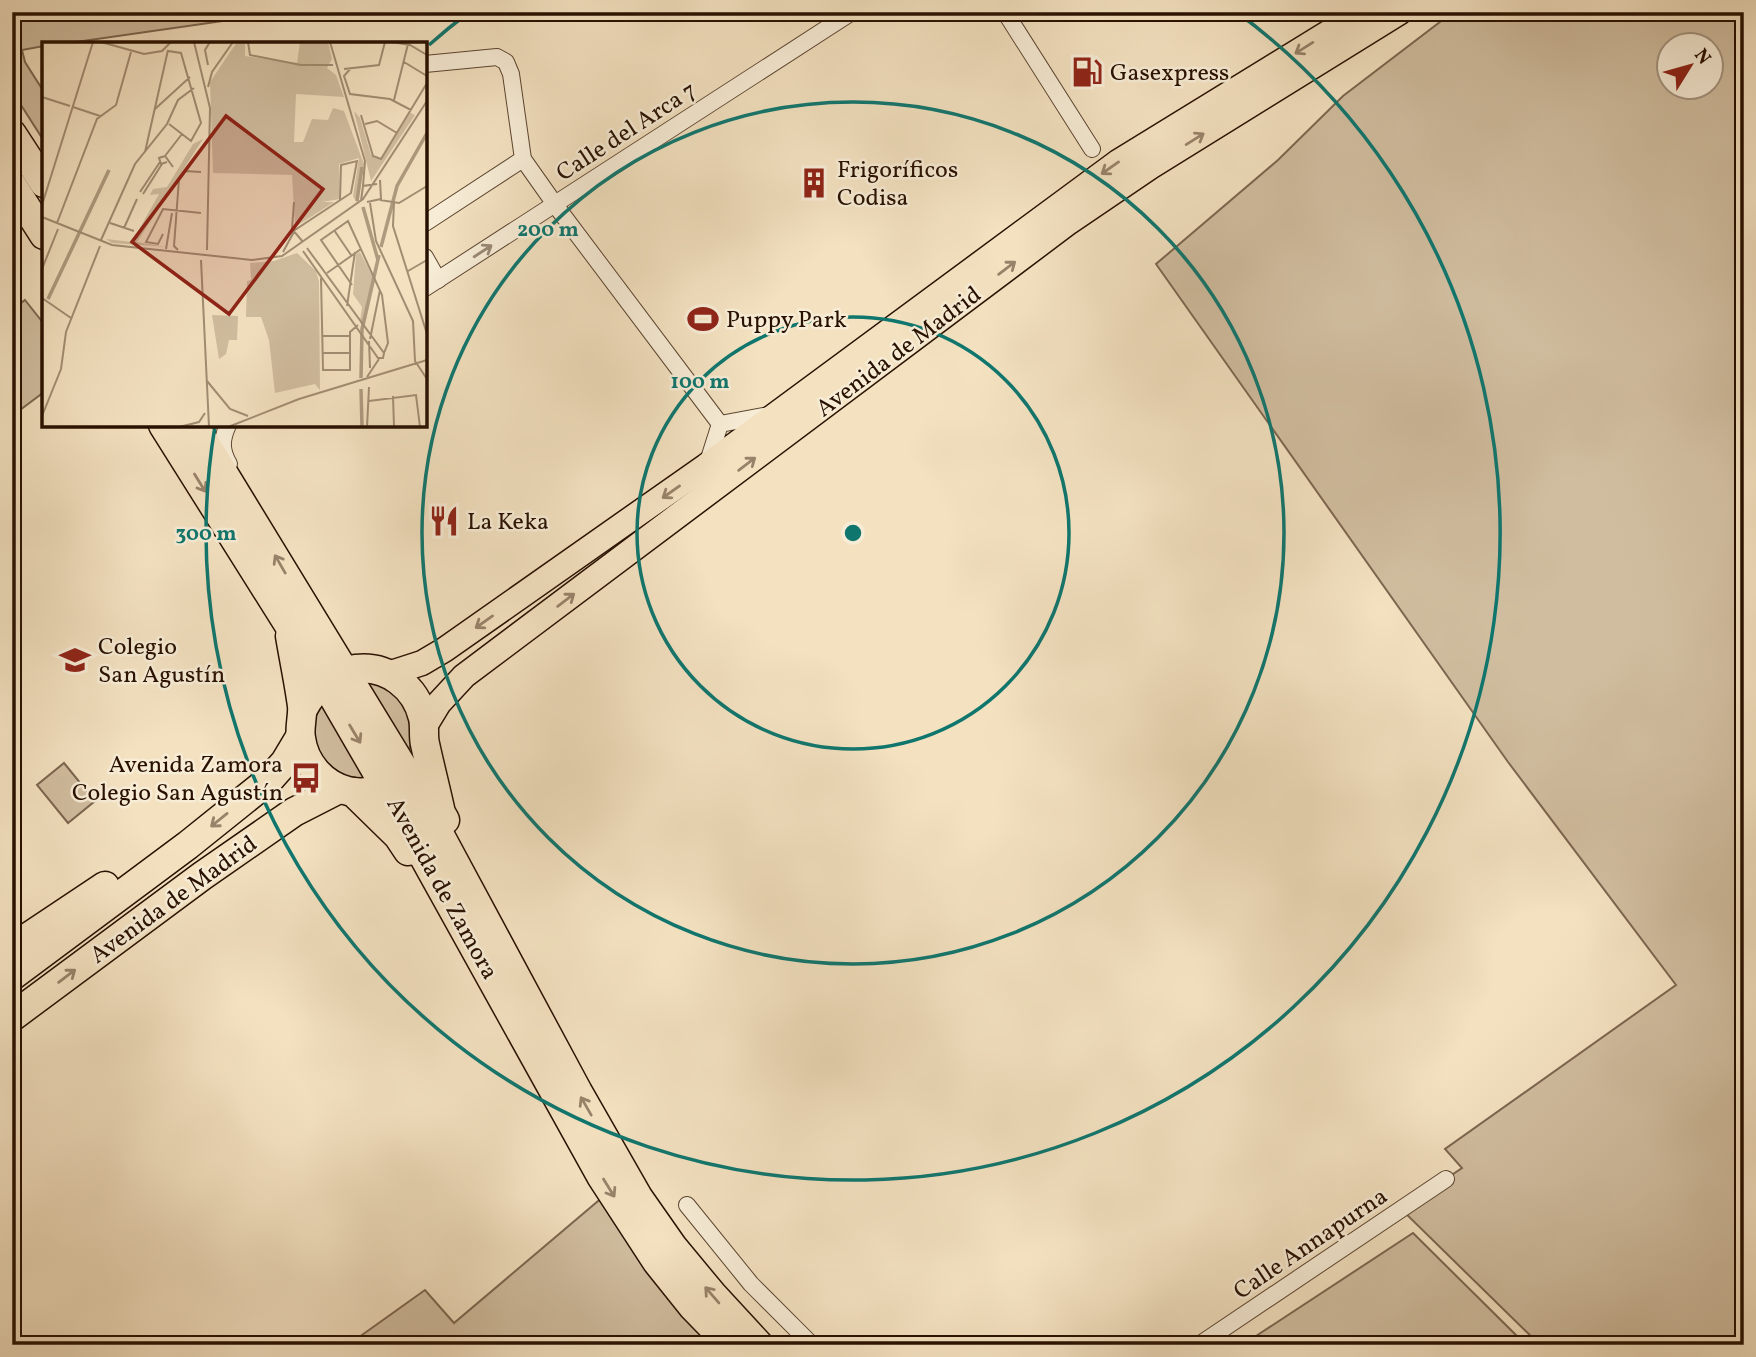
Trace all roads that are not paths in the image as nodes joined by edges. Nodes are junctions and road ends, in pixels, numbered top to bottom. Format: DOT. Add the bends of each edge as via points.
graph roads {
  1 [pos="852,12"];
  2 [pos="1005,12"];
  3 [pos="1362,12"];
  4 [pos="1400,12"];
  5 [pos="427,64"];
  6 [pos="12,134"];
  7 [pos="1092,149"];
  8 [pos="523,159"];
  9 [pos="42,180"];
  10 [pos="12,185"];
  11 [pos="554,204"];
  12 [pos="427,222"];
  13 [pos="42,232"];
  14 [pos="427,266"];
  15 [pos="431,284"];
  16 [pos="780,413"];
  17 [pos="720,424"];
  18 [pos="164,427"];
  19 [pos="195,427"];
  20 [pos="227,427"];
  21 [pos="706,466"];
  22 [pos="258,526"];
  23 [pos="288,623"];
  24 [pos="388,674"];
  25 [pos="334,676"];
  26 [pos="303,709"];
  27 [pos="424,733"];
  28 [pos="300,737"];
  29 [pos="397,781"];
  30 [pos="346,790"];
  31 [pos="188,845"];
  32 [pos="12,948"];
  33 [pos="12,976"];
  34 [pos="515,996"];
  35 [pos="12,1017"];
  36 [pos="1446,1179"];
  37 [pos="687,1205"];
  38 [pos="730,1345"];
  39 [pos="759,1345"];
  40 [pos="812,1345"];
  41 [pos="1199,1345"];
  1 -- 11 [label="street, Calle del Arca 7"];
  2 -- 7 [label="street"];
  3 -- 16 [label="main road, Avenida de Madrid, one-way" via="1118,162"];
  27 -- 4 [label="main road, Avenida de Madrid, one-way" via="439,703 464,676 1069,222"];
  5 -- 8 [label="street" via="498,57 506,62"];
  6 -- 9 [label="highway"];
  8 -- 11 [label="street"];
  8 -- 12 [label="street, Calle del Arca 7"];
  10 -- 13 [label="highway"];
  15 -- 11 [label="street, Calle del Arca 7, one-way"];
  11 -- 17 [label="street"];
  14 -- 15 [label="street"];
  16 -- 17 [label="street"];
  16 -- 21 [label="main road, Avenida de Madrid"];
  17 -- 21 [label="street"];
  18 -- 23 [label="highway, Avenida de Zamora, one-way"];
  19 -- 22 [label="highway, Avenida de Zamora"];
  20 -- 22 [label="street" via="222,438 224,454"];
  21 -- 24 [label="main road, Avenida de Madrid, one-way" via="444,650"];
  25 -- 22 [label="highway, Avenida de Zamora, one-way"];
  23 -- 25 [label="highway, Avenida de Zamora"];
  23 -- 26 [label="highway"];
  24 -- 25 [label="highway" via="364,668"];
  24 -- 27 [label="highway" via="411,692 422,715"];
  25 -- 26 [label="highway" via="310,696"];
  25 -- 29 [label="highway, Avenida de Zamora"];
  26 -- 28 [label="highway"];
  27 -- 29 [label="highway" via="419,756"];
  27 -- 34 [label="highway" via="441,813 499,918"];
  28 -- 30 [label="highway" via="316,772"];
  28 -- 31 [label="highway, Avenida de Madrid, one-way" via="269,780"];
  29 -- 30 [label="highway" via="372,792"];
  29 -- 34 [label="highway, Avenida de Zamora"];
  30 -- 34 [label="highway" via="398,836 467,949"];
  35 -- 30 [label="highway, Avenida de Madrid, one-way" via="294,813"];
  31 -- 32 [label="highway" via="156,854"];
  31 -- 33 [label="highway, Avenida de Madrid"];
  34 -- 38 [label="highway, Avenida de Zamora, one-way" via="601,1176 624,1214 686,1298"];
  39 -- 34 [label="highway, Avenida de Zamora, one-way" via="673,1247 638,1197 578,1092"];
  36 -- 41 [label="street, Calle Annapurna"];
  37 -- 40 [label="street" via="751,1284"];
}
